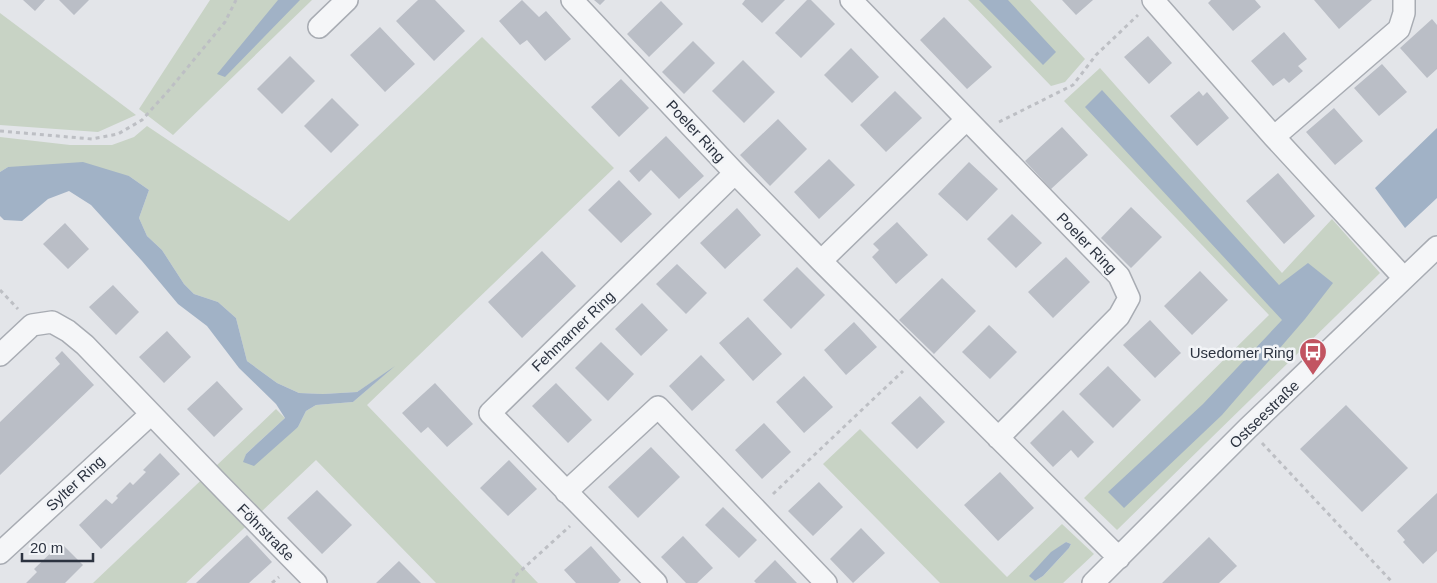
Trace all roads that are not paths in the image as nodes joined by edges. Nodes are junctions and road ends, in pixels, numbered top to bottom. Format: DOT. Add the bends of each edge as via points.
graph roads {
  1 [pos="347,0"];
  2 [pos="572,0"];
  3 [pos="851,0"];
  4 [pos="1404,0"];
  5 [pos="1153,1"];
  6 [pos="319,27"];
  7 [pos="972,126"];
  8 [pos="1274,137"];
  9 [pos="735,173"];
  10 [pos="1437,247"];
  11 [pos="822,261"];
  12 [pos="1404,278"];
  13 [pos="0,355"];
  14 [pos="151,414"];
  15 [pos="998,438"];
  16 [pos="566,492"];
  17 [pos="0,552"];
  18 [pos="1119,558"];
  19 [pos="316,583"];
  20 [pos="656,583"];
  21 [pos="826,583"];
  22 [pos="1093,583"];
  1 -- 6 [label="street"];
  2 -- 9 [label="street, Poeler Ring"];
  3 -- 7 [label="street, Poeler Ring"];
  4 -- 8 [label="street" via="1399,29"];
  5 -- 8 [label="street"];
  7 -- 11 [label="street"];
  7 -- 15 [label="street, Poeler Ring" via="1118,276 1129,298 1119,316"];
  8 -- 12 [label="street"];
  9 -- 11 [label="street, Poeler Ring"];
  9 -- 16 [label="street, Fehmarner Ring" via="490,413"];
  10 -- 12 [label="street, Ostseestraße"];
  11 -- 15 [label="street, Poeler Ring"];
  12 -- 18 [label="street, Ostseestraße"];
  13 -- 14 [label="street" via="32,325 52,322 85,345"];
  14 -- 17 [label="street, Sylter Ring"];
  14 -- 19 [label="street, Föhrstraße"];
  15 -- 18 [label="street, Poeler Ring"];
  16 -- 20 [label="street, Fehmarner Ring"];
  16 -- 21 [label="street" via="658,407"];
  18 -- 22 [label="street, Ostseestraße"];
}
